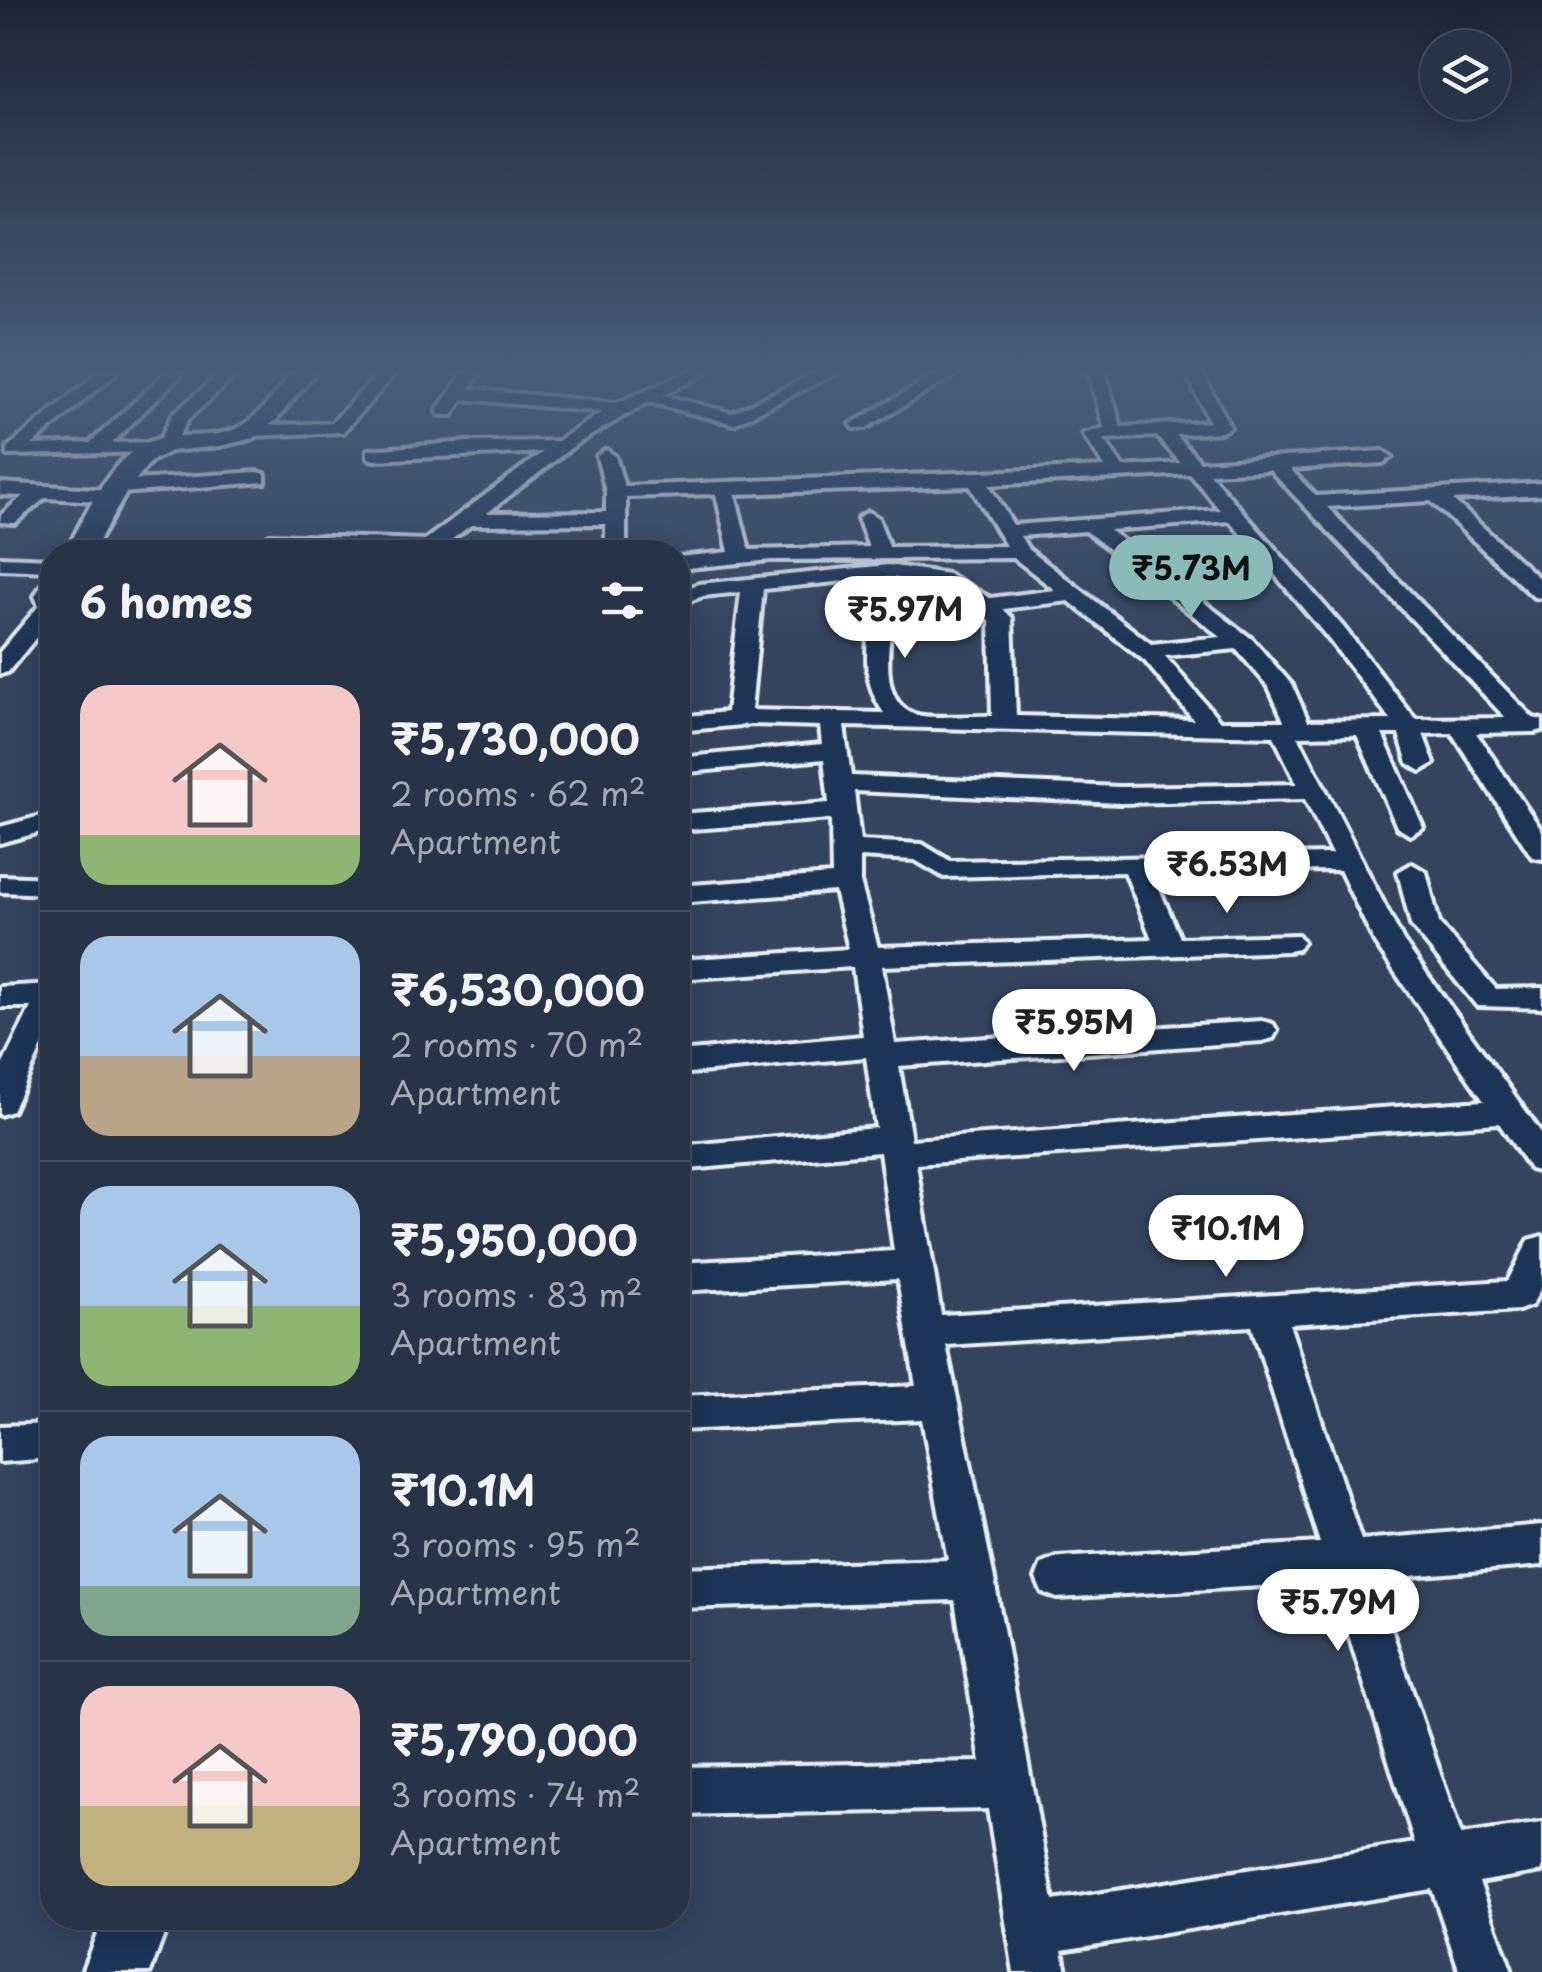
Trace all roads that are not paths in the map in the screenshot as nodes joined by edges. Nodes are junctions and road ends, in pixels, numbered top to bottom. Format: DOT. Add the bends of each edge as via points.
graph roads {
  1 [pos="134,465"];
  2 [pos="537,465"];
  3 [pos="609,465"];
  4 [pos="1113,465"];
  5 [pos="1191,465"];
  6 [pos="1255,465"];
  7 [pos="1277,465"];
  8 [pos="1194,468"];
  9 [pos="1118,473"];
  10 [pos="258,478"];
  11 [pos="976,480"];
  12 [pos="0,489"];
  13 [pos="724,489"];
  14 [pos="1542,489"];
  15 [pos="40,492"];
  16 [pos="116,492"];
  17 [pos="616,492"];
  18 [pos="1434,492"];
  19 [pos="1312,502"];
  20 [pos="1235,514"];
  21 [pos="616,518"];
  22 [pos="868,518"];
  23 [pos="8,519"];
  24 [pos="467,519"];
  25 [pos="1090,525"];
  26 [pos="1007,531"];
  27 [pos="86,540"];
  28 [pos="439,540"];
  29 [pos="616,540"];
  30 [pos="1020,552"];
  31 [pos="881,553"];
  32 [pos="741,556"];
  33 [pos="690,561"];
  34 [pos="0,564"];
  35 [pos="40,566"];
  36 [pos="753,584"];
  37 [pos="1542,592"];
  38 [pos="690,594"];
  39 [pos="1074,594"];
  40 [pos="984,605"];
  41 [pos="881,613"];
  42 [pos="40,617"];
  43 [pos="0,630"];
  44 [pos="29,631"];
  45 [pos="1241,642"];
  46 [pos="1147,652"];
  47 [pos="0,667"];
  48 [pos="738,718"];
  49 [pos="907,721"];
  50 [pos="690,723"];
  51 [pos="1004,723"];
  52 [pos="1534,725"];
  53 [pos="1408,726"];
  54 [pos="1459,726"];
  55 [pos="1366,727"];
  56 [pos="1213,728"];
  57 [pos="1290,728"];
  58 [pos="1420,763"];
  59 [pos="690,768"];
  60 [pos="1314,792"];
  61 [pos="840,799"];
  62 [pos="690,820"];
  63 [pos="40,824"];
  64 [pos="1410,827"];
  65 [pos="0,835"];
  66 [pos="1542,850"];
  67 [pos="1351,862"];
  68 [pos="1136,864"];
  69 [pos="1412,872"];
  70 [pos="0,884"];
  71 [pos="40,886"];
  72 [pos="690,888"];
  73 [pos="1288,942"];
  74 [pos="1170,948"];
  75 [pos="866,957"];
  76 [pos="690,969"];
  77 [pos="40,996"];
  78 [pos="0,997"];
  79 [pos="1542,998"];
  80 [pos="40,1020"];
  81 [pos="1262,1032"];
  82 [pos="881,1051"];
  83 [pos="690,1062"];
  84 [pos="0,1102"];
  85 [pos="1508,1110"];
  86 [pos="896,1146"];
  87 [pos="690,1157"];
  88 [pos="1542,1160"];
  89 [pos="1542,1250"];
  90 [pos="914,1264"];
  91 [pos="690,1276"];
  92 [pos="1266,1311"];
  93 [pos="925,1331"];
  94 [pos="937,1402"];
  95 [pos="690,1412"];
  96 [pos="40,1436"];
  97 [pos="0,1444"];
  98 [pos="1542,1544"];
  99 [pos="1347,1561"];
  100 [pos="1057,1578"];
  101 [pos="973,1579"];
  102 [pos="690,1588"];
  103 [pos="1007,1785"];
  104 [pos="690,1791"];
  105 [pos="1542,1846"];
  106 [pos="1446,1862"];
  107 [pos="132,1930"];
  108 [pos="1037,1950"];
  109 [pos="116,1972"];
  110 [pos="1486,1972"];
  1 -- 16 [label="street"];
  2 -- 24 [label="street"];
  3 -- 17 [label="street"];
  4 -- 9 [label="street"];
  5 -- 8 [label="street"];
  6 -- 8 [label="street"];
  7 -- 19 [label="street"];
  8 -- 9 [label="street"];
  8 -- 20 [label="street"];
  9 -- 11 [label="street"];
  10 -- 16 [label="street"];
  11 -- 13 [label="street"];
  11 -- 26 [label="street"];
  12 -- 15 [label="street"];
  13 -- 17 [label="street"];
  13 -- 32 [label="street"];
  14 -- 18 [label="street"];
  15 -- 16 [label="street"];
  15 -- 23 [label="street"];
  16 -- 27 [label="street"];
  17 -- 21 [label="street"];
  18 -- 19 [label="street"];
  18 -- 37 [label="street"];
  19 -- 52 [label="street"];
  20 -- 25 [label="street"];
  20 -- 53 [label="street"];
  21 -- 24 [label="street"];
  21 -- 29 [label="street"];
  22 -- 31 [label="street"];
  24 -- 28 [label="street"];
  25 -- 26 [label="street"];
  25 -- 45 [label="street"];
  26 -- 30 [label="street"];
  30 -- 31 [label="street"];
  30 -- 39 [label="street"];
  31 -- 32 [label="street"];
  32 -- 33 [label="street"];
  34 -- 35 [label="street"];
  36 -- 38 [label="street"];
  36 -- 40 [label="street" via="885,571 964,588"];
  36 -- 48 [label="street"];
  39 -- 40 [label="street"];
  39 -- 46 [label="street"];
  40 -- 51 [label="street" via="1001,618"];
  41 -- 49 [label="street" via="878,685 888,706"];
  42 -- 44 [label="street"];
  43 -- 44 [label="street"];
  44 -- 47 [label="street"];
  45 -- 46 [label="street"];
  45 -- 57 [label="street" via="1280,685"];
  46 -- 56 [label="street"];
  48 -- 50 [label="street"];
  48 -- 61 [label="street"];
  49 -- 51 [label="street"];
  49 -- 61 [label="street"];
  51 -- 56 [label="street"];
  52 -- 54 [label="street"];
  53 -- 54 [label="street"];
  53 -- 55 [label="street"];
  53 -- 58 [label="street"];
  54 -- 66 [label="street"];
  55 -- 57 [label="street"];
  55 -- 64 [label="street"];
  56 -- 57 [label="street"];
  57 -- 60 [label="street"];
  59 -- 61 [label="street"];
  60 -- 61 [label="street"];
  60 -- 67 [label="street"];
  61 -- 62 [label="street"];
  61 -- 68 [label="street" via="944,869"];
  61 -- 72 [label="street"];
  61 -- 75 [label="street"];
  63 -- 65 [label="street"];
  67 -- 68 [label="street"];
  67 -- 85 [label="street" via="1390,943"];
  68 -- 74 [label="street"];
  69 -- 79 [label="street" via="1424,925 1488,999"];
  70 -- 71 [label="street"];
  73 -- 74 [label="street"];
  74 -- 75 [label="street"];
  75 -- 76 [label="street"];
  75 -- 82 [label="street"];
  77 -- 78 [label="street"];
  80 -- 84 [label="street"];
  81 -- 82 [label="street"];
  82 -- 83 [label="street"];
  82 -- 86 [label="street"];
  85 -- 86 [label="street"];
  85 -- 88 [label="street"];
  86 -- 87 [label="street"];
  86 -- 90 [label="street"];
  89 -- 92 [label="street" via="1520,1295"];
  90 -- 91 [label="street"];
  90 -- 93 [label="street"];
  92 -- 93 [label="street"];
  92 -- 99 [label="street"];
  93 -- 94 [label="street"];
  94 -- 95 [label="street"];
  94 -- 101 [label="street"];
  96 -- 97 [label="street"];
  98 -- 99 [label="street"];
  99 -- 100 [label="street"];
  99 -- 106 [label="street"];
  101 -- 102 [label="street"];
  101 -- 103 [label="street"];
  103 -- 104 [label="street"];
  103 -- 108 [label="street"];
  105 -- 106 [label="street"];
  106 -- 108 [label="street"];
  106 -- 110 [label="street"];
  107 -- 109 [label="street"];
}
